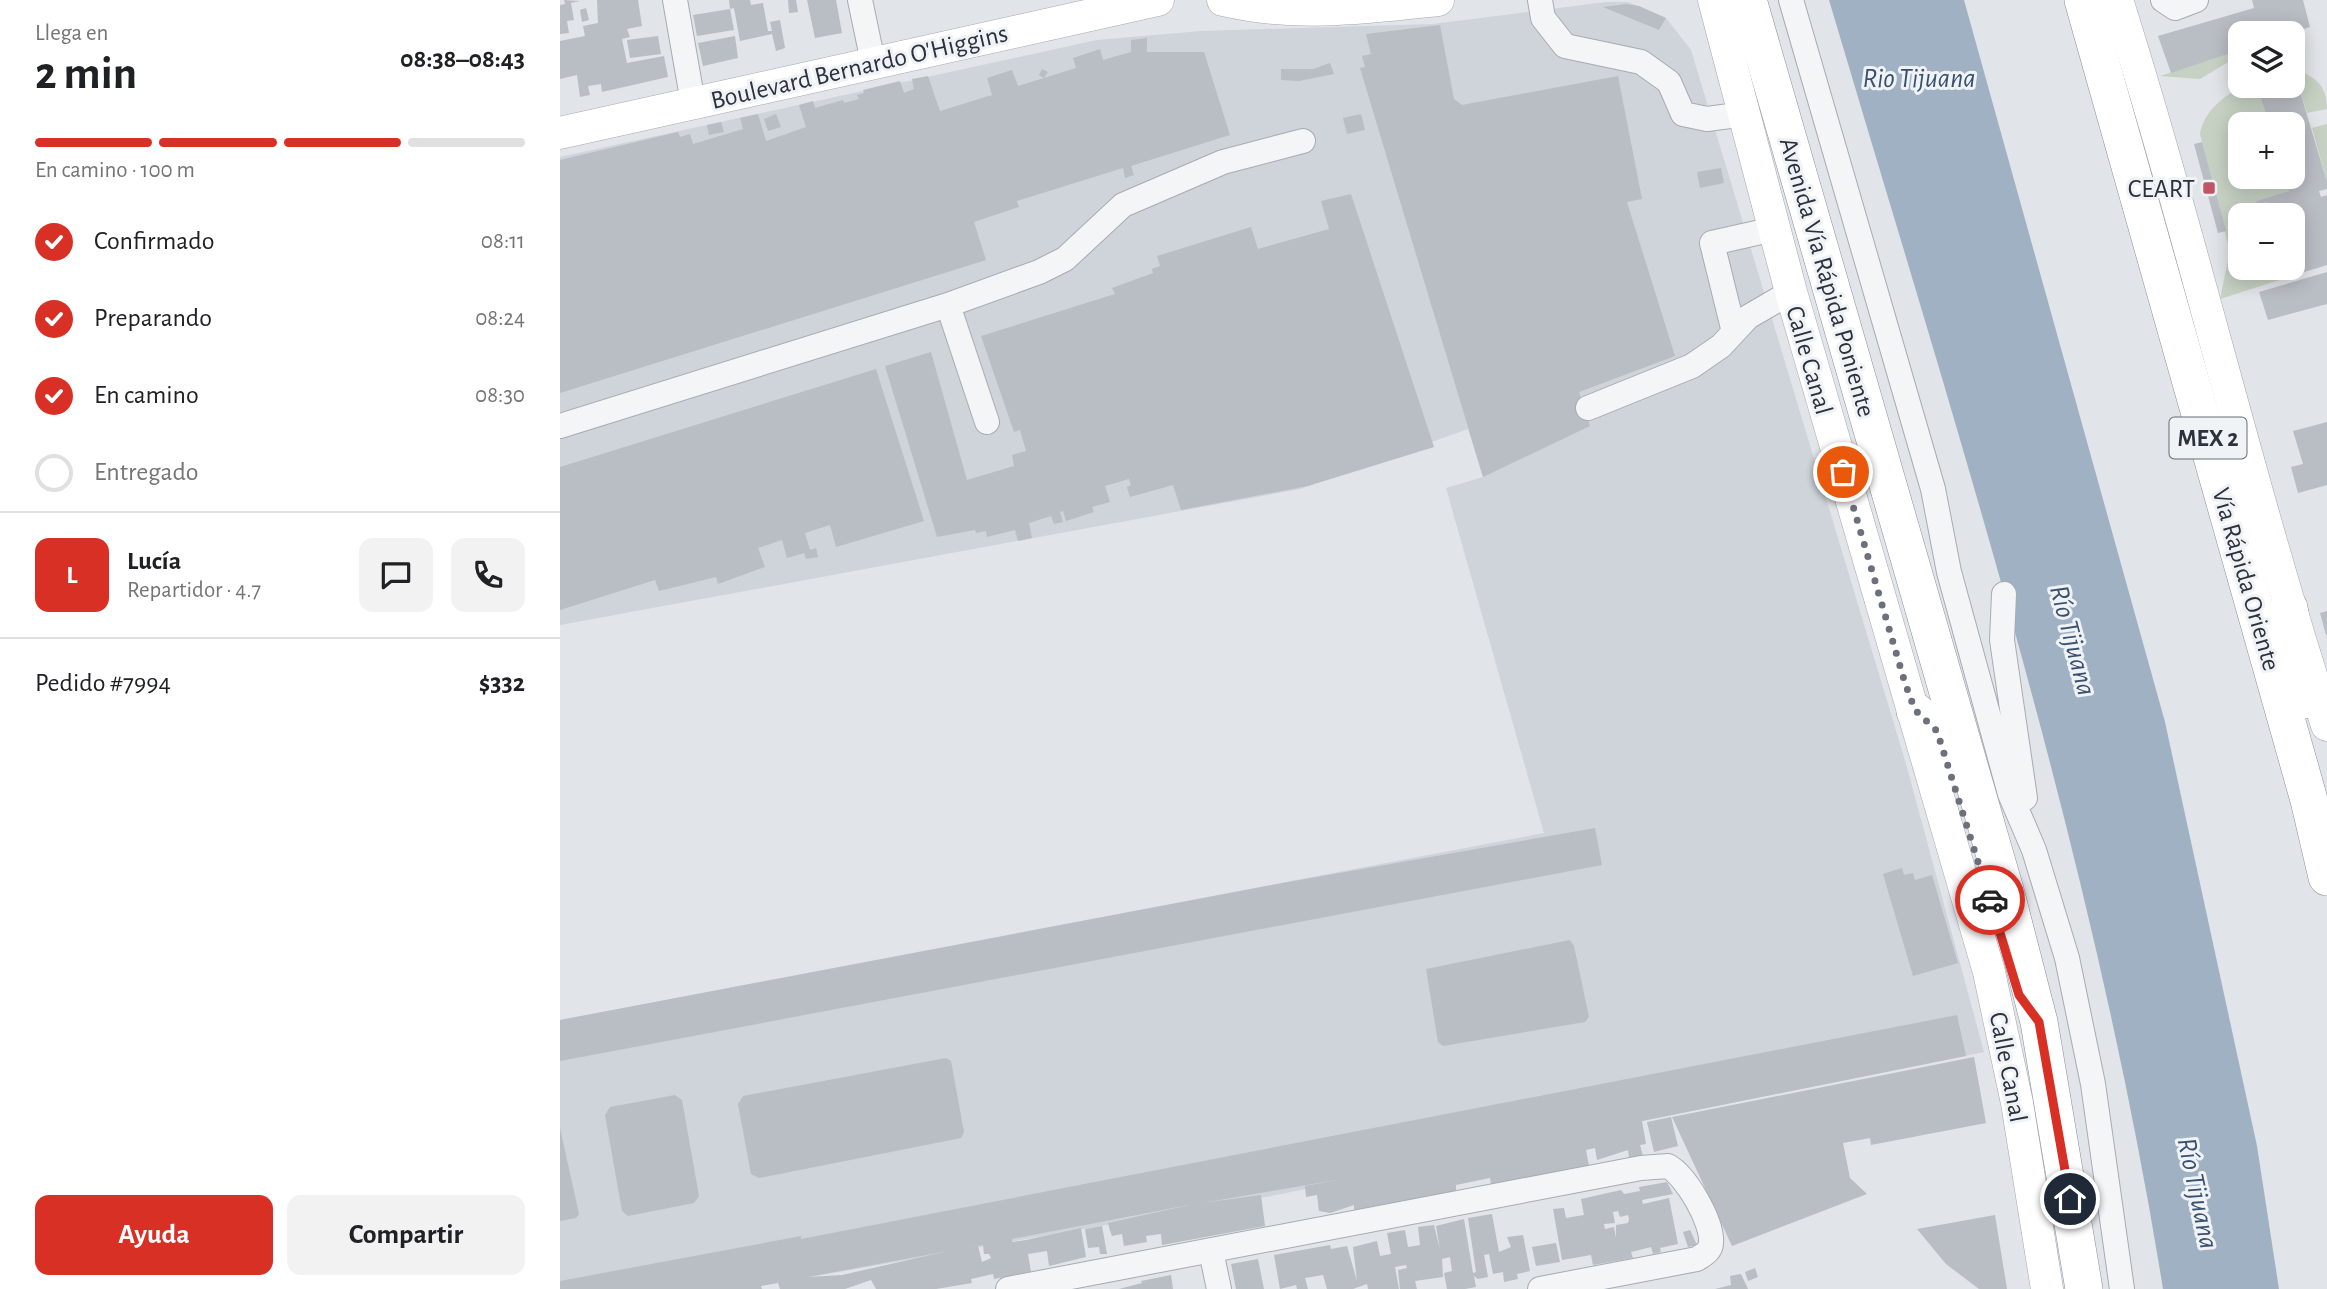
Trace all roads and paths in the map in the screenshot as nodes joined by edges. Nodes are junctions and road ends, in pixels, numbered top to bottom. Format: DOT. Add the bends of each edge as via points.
graph roads {
  1 [pos="675,0"];
  2 [pos="860,0"];
  3 [pos="1158,0"];
  4 [pos="1223,0"];
  5 [pos="1438,0"];
  6 [pos="1540,0"];
  7 [pos="1689,0"];
  8 [pos="1748,0"];
  9 [pos="1791,0"];
  10 [pos="2083,0"];
  11 [pos="2117,0"];
  12 [pos="2163,0"];
  13 [pos="2196,0"];
  14 [pos="1718,13"];
  15 [pos="873,62"];
  16 [pos="693,103"];
  17 [pos="1745,114"];
  18 [pos="560,133"];
  19 [pos="1303,141"];
  20 [pos="1774,229"];
  21 [pos="1791,292"];
  22 [pos="948,305"];
  23 [pos="1734,332"];
  24 [pos="1588,408"];
  25 [pos="986,422"];
  26 [pos="560,426"];
  27 [pos="2004,594"];
  28 [pos="2289,608"];
  29 [pos="1915,710"];
  30 [pos="2325,712"];
  31 [pos="2327,792"];
  32 [pos="2034,850"];
  33 [pos="2327,877"];
  34 [pos="2039,1022"];
  35 [pos="2079,1250"];
  36 [pos="1211,1251"];
  37 [pos="1008,1289"];
  38 [pos="1219,1289"];
  39 [pos="1540,1289"];
  40 [pos="2047,1289"];
  41 [pos="2070,1289"];
  42 [pos="2084,1289"];
  43 [pos="2122,1289"];
  1 -- 16 [label="street"];
  2 -- 15 [label="street"];
  3 -- 15 [label="main road, Boulevard Bernardo O'Higgins"];
  4 -- 5 [label="main road" via="1256,8 1308,11"];
  6 -- 17 [label="street" via="1543,18 1565,46 1641,62 1669,82 1683,114 1707,119"];
  7 -- 14 [label="main road"];
  8 -- 34 [label="highway, Avenida Vía Rápida Poniente"];
  9 -- 32 [label="street" via="1933,489 1950,572 2010,793"];
  10 -- 33 [label="highway, Vía Rápida Oriente / MEX 2"];
  11 -- 28 [label="main road" via="2168,160"];
  12 -- 13 [label="street" via="2175,8"];
  14 -- 17 [label="main road, Calle Canal"];
  15 -- 16 [label="main road, Boulevard Bernardo O'Higgins"];
  16 -- 18 [label="main road, Boulevard Bernardo O'Higgins"];
  17 -- 20 [label="main road, Calle Canal"];
  19 -- 22 [label="street" via="1174,180 1123,205 1065,259"];
  20 -- 21 [label="main road, Calle Canal"];
  20 -- 23 [label="street" via="1712,243"];
  21 -- 23 [label="street" via="1748,317"];
  21 -- 29 [label="main road, Calle Canal"];
  22 -- 25 [label="street"];
  22 -- 26 [label="street"];
  23 -- 24 [label="street" via="1692,366"];
  27 -- 32 [label="street" via="2002,640"];
  28 -- 30 [label="main road"];
  28 -- 31 [label="highway" via="2297,674"];
  29 -- 34 [label="highway" via="1937,731 2019,995"];
  29 -- 40 [label="main road, Calle Canal" via="2006,1045"];
  32 -- 43 [label="street" via="2067,958 2093,1084"];
  34 -- 35 [label="highway, Avenida Vía Rápida Poniente"];
  35 -- 41 [label="highway"];
  35 -- 42 [label="highway, Avenida Vía Rápida Poniente"];
  36 -- 37 [label="street"];
  36 -- 38 [label="street"];
  36 -- 39 [label="street" via="1641,1168 1668,1166 1688,1182 1709,1231 1711,1243 1705,1254"];
}
